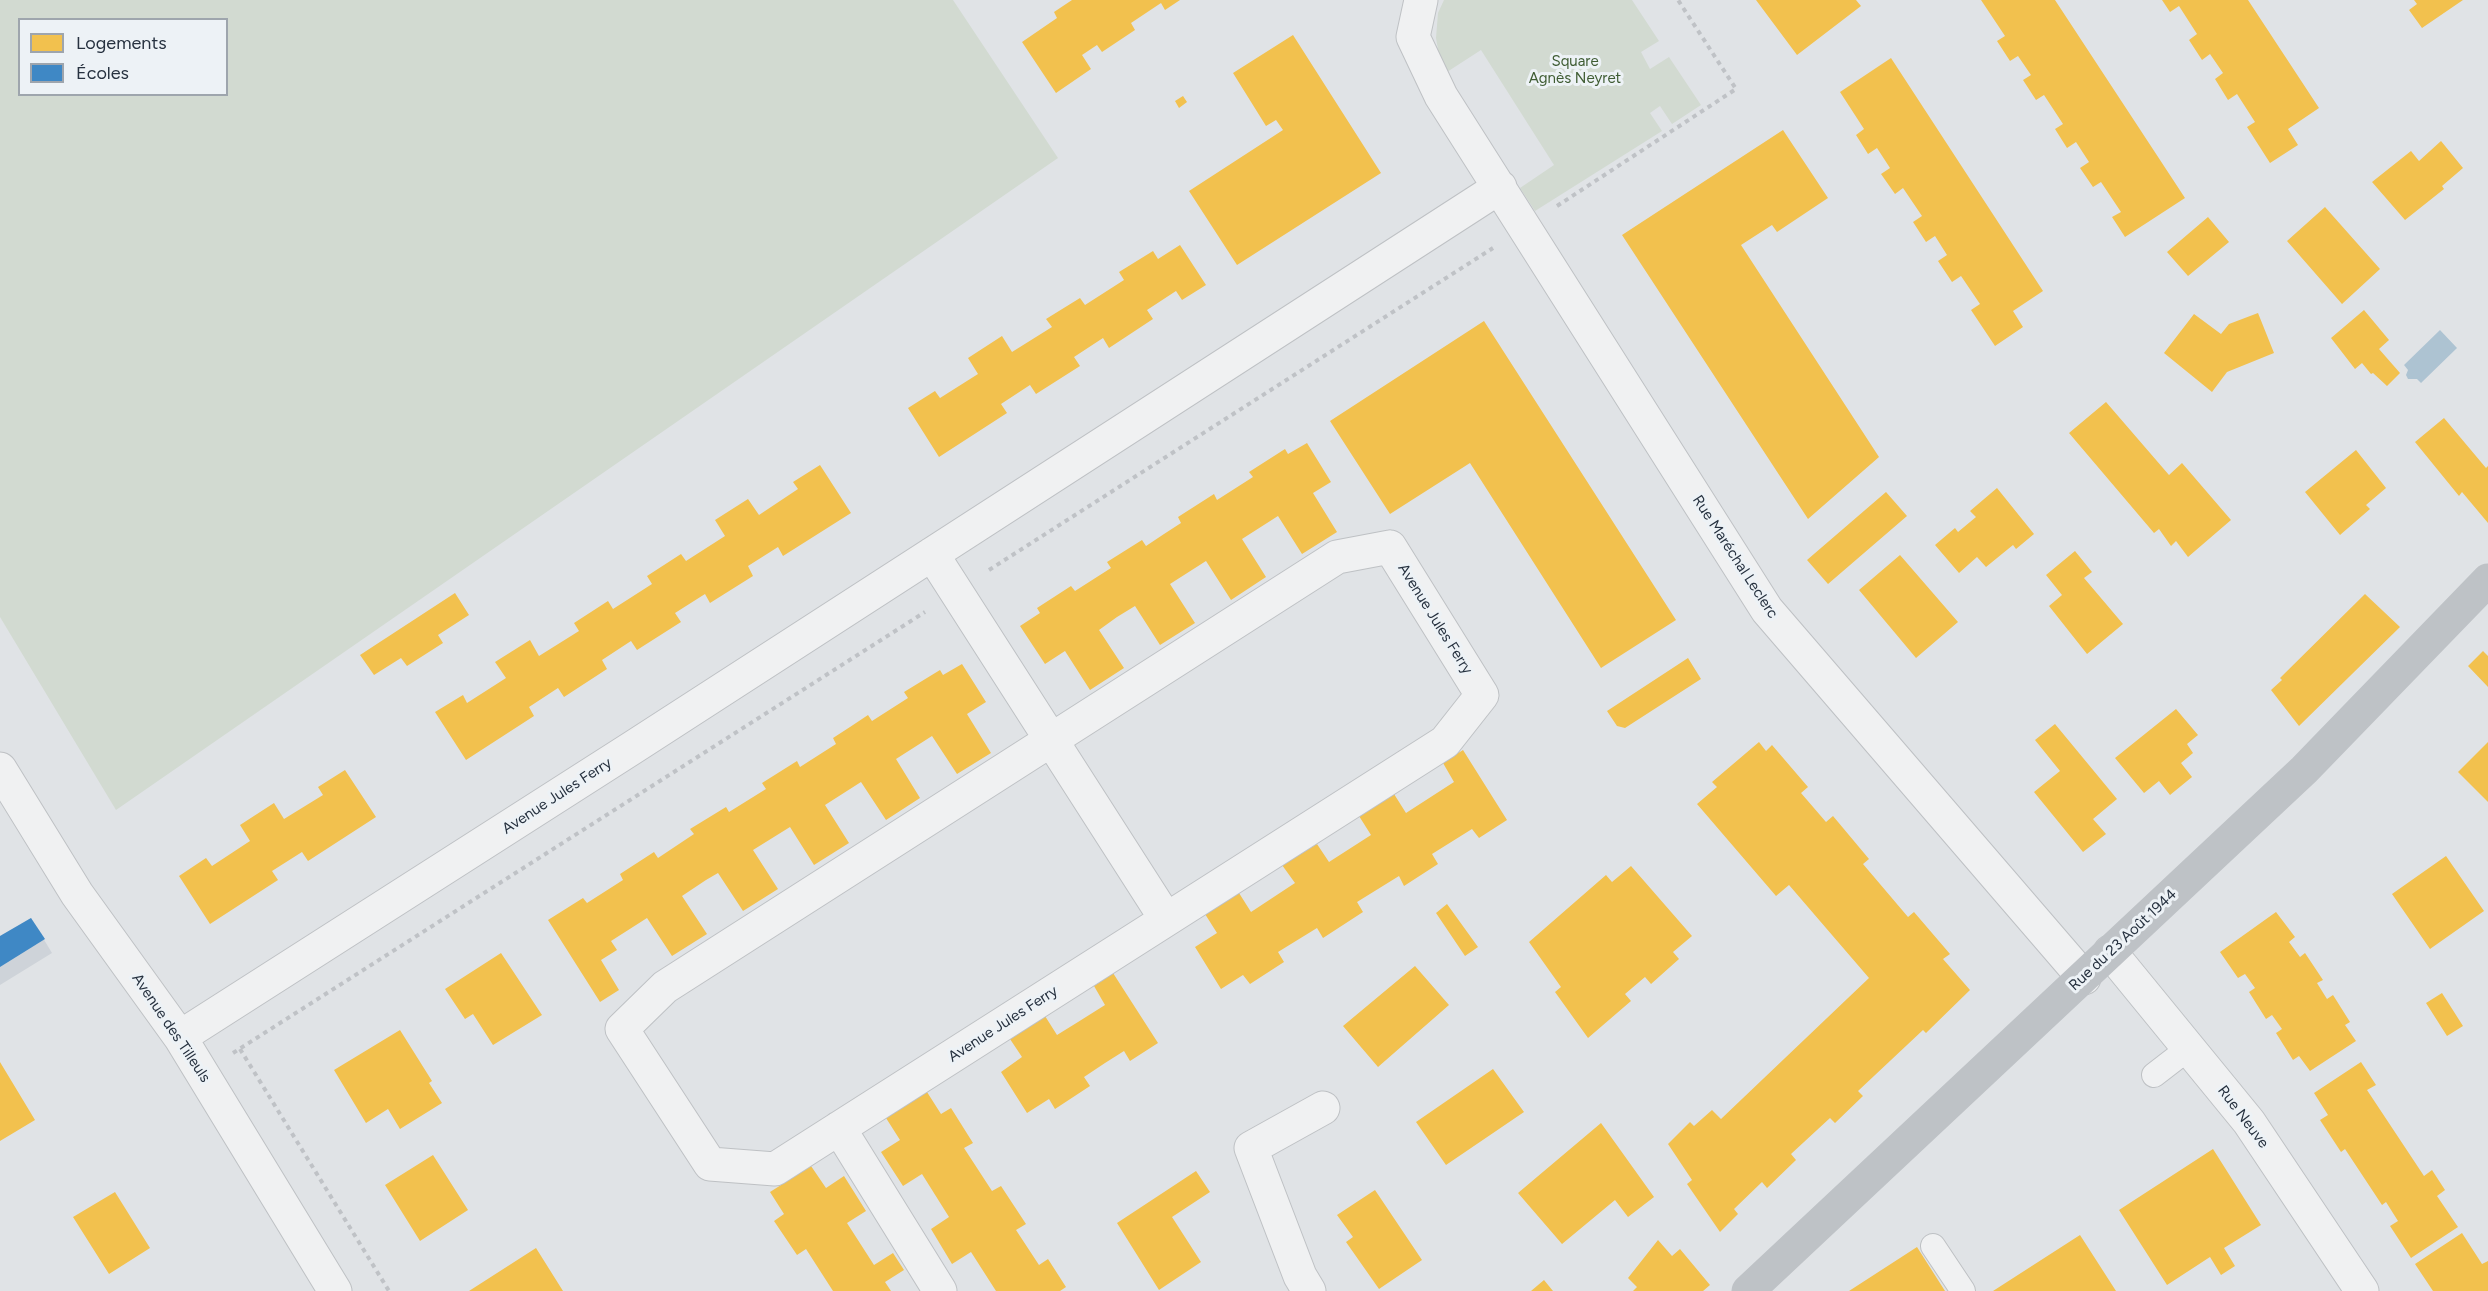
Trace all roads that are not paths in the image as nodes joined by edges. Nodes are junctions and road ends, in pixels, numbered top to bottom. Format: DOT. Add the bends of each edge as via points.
graph roads {
  1 [pos="1421,0"];
  2 [pos="1500,186"];
  3 [pos="932,554"];
  4 [pos="2488,580"];
  5 [pos="1051,740"];
  6 [pos="0,769"];
  7 [pos="1166,919"];
  8 [pos="2110,952"];
  9 [pos="2084,978"];
  10 [pos="180,1037"];
  11 [pos="2188,1048"];
  12 [pos="2154,1075"];
  13 [pos="1323,1108"];
  14 [pos="839,1128"];
  15 [pos="1933,1246"];
  16 [pos="335,1291"];
  17 [pos="940,1291"];
  18 [pos="1309,1291"];
  19 [pos="1748,1291"];
  20 [pos="1963,1291"];
  21 [pos="2362,1291"];
  1 -- 2 [label="street, Rue Maréchal Leclerc" via="1413,37 1441,96"];
  2 -- 3 [label="street, Avenue Jules Ferry"];
  2 -- 9 [label="street, Rue Maréchal Leclerc" via="1767,610"];
  3 -- 5 [label="street"];
  3 -- 10 [label="street, Avenue Jules Ferry"];
  4 -- 8 [label="main road, Rue du 23 Août 1944" via="2304,770"];
  5 -- 7 [label="street"];
  5 -- 7 [label="street, Avenue Jules Ferry" via="1336,557 1390,547 1482,695 1445,742"];
  5 -- 14 [label="street, Avenue Jules Ferry" via="665,987 622,1029 710,1164 775,1169"];
  6 -- 10 [label="street, Avenue des Tilleuls" via="77,894"];
  7 -- 14 [label="street, Avenue Jules Ferry"];
  8 -- 9 [label="main road, Rue du 23 Août 1944"];
  8 -- 11 [label="street, Rue Neuve"];
  9 -- 19 [label="main road, Rue du 23 Août 1944"];
  10 -- 16 [label="street, Avenue des Tilleuls"];
  11 -- 12 [label="lane"];
  11 -- 21 [label="street, Rue Neuve" via="2249,1122"];
  13 -- 18 [label="street" via="1251,1148"];
  14 -- 17 [label="street"];
  15 -- 20 [label="lane"];
}
